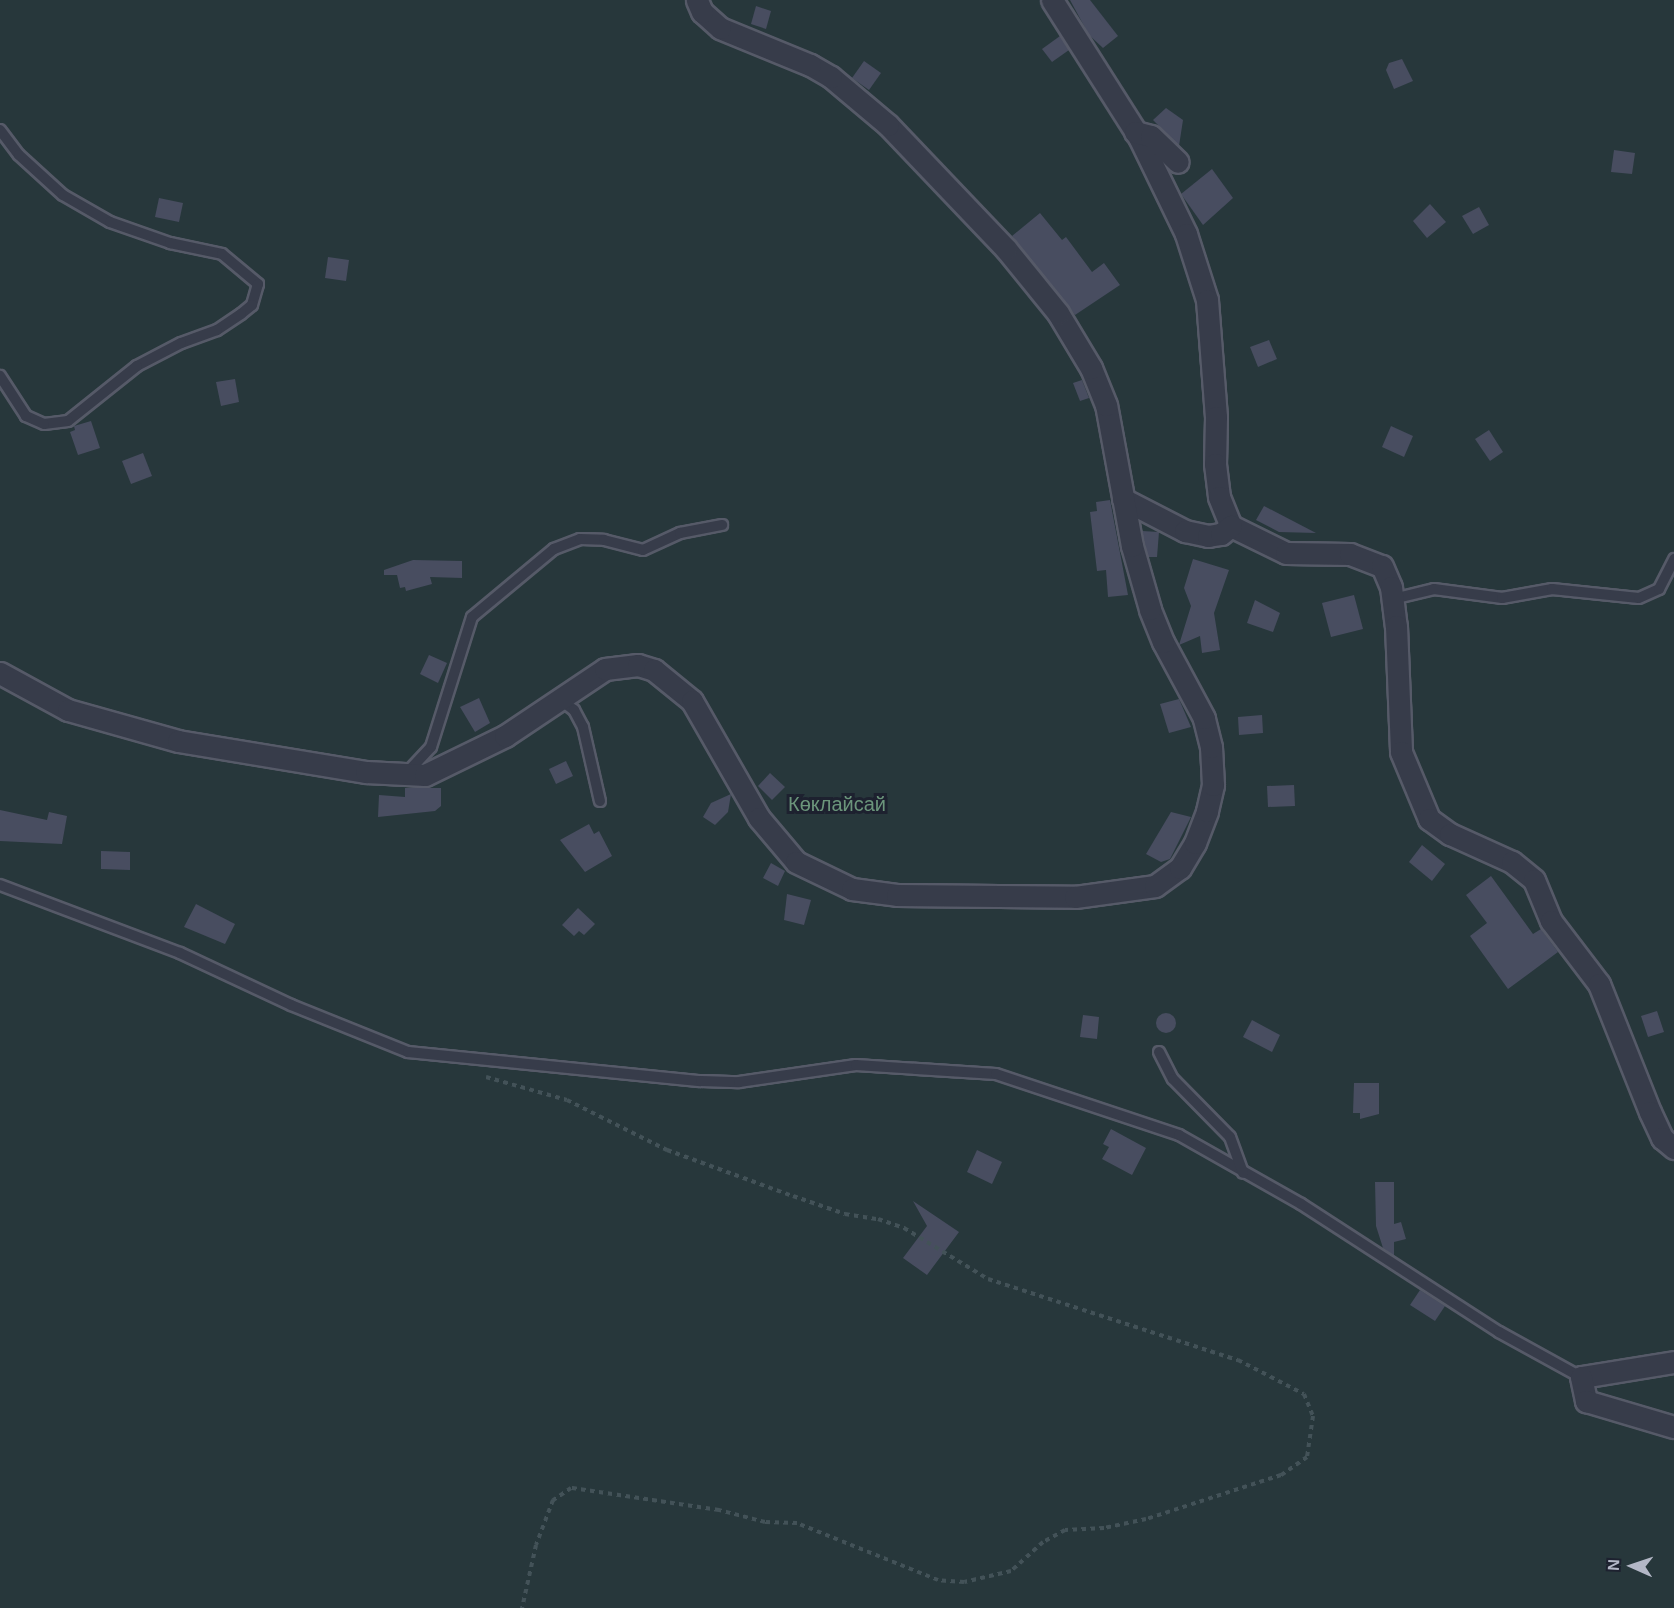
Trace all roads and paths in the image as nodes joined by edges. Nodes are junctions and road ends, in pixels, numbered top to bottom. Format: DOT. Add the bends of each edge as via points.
graph roads {
  1 [pos="697,0"];
  2 [pos="1052,0"];
  3 [pos="0,130"];
  4 [pos="1136,132"];
  5 [pos="1178,162"];
  6 [pos="0,376"];
  7 [pos="1123,499"];
  8 [pos="722,525"];
  9 [pos="1231,526"];
  10 [pos="1674,559"];
  11 [pos="1393,599"];
  12 [pos="0,674"];
  13 [pos="562,701"];
  14 [pos="405,775"];
  15 [pos="600,801"];
  16 [pos="0,885"];
  17 [pos="1159,1052"];
  18 [pos="479,1075"];
  19 [pos="1674,1148"];
  20 [pos="1243,1173"];
  21 [pos="1674,1362"];
  22 [pos="1581,1377"];
  23 [pos="1674,1427"];
  24 [pos="522,1608"];
  1 -- 7 [label="street" via="702,12 720,28 831,77 888,125 1006,249 1058,313 1091,368 1106,405"];
  2 -- 4 [label="street"];
  3 -- 6 [label="lane" via="19,155 63,195 110,222 170,243 222,254 258,284 252,305 241,314 217,330 137,366 68,421 44,424 26,416"];
  4 -- 5 [label="street" via="1151,136"];
  4 -- 9 [label="street" via="1186,234 1208,300 1216,417 1215,464 1219,497"];
  7 -- 9 [label="street" via="1185,531 1208,537"];
  7 -- 13 [label="street" via="1150,609 1163,642 1204,718 1211,747 1213,785 1196,843 1180,868 1155,886 1075,897 897,895 852,889 796,862 759,818 692,701 654,670 638,665 605,669"];
  8 -- 14 [label="lane" via="680,533 643,550 604,540 580,539 554,549 472,617 431,747"];
  9 -- 11 [label="street" via="1286,553 1350,554 1382,566"];
  10 -- 11 [label="lane" via="1659,589 1639,597 1552,589 1502,597 1434,589"];
  11 -- 19 [label="street" via="1401,752 1429,819 1449,834 1512,862 1534,880 1551,921 1599,984 1650,1112 1662,1138"];
  12 -- 14 [label="street" via="68,710 136,731 336,768"];
  13 -- 14 [label="street" via="425,775"];
  13 -- 15 [label="lane" via="574,710 584,727"];
  16 -- 20 [label="lane" via="180,953 291,1005 408,1052 701,1081 739,1082 856,1065 996,1074 1179,1135"];
  17 -- 20 [label="lane" via="1173,1079 1230,1137"];
  18 -- 24 [label="path" via="567,1100 667,1150 804,1200 904,1228 988,1279 1238,1360 1304,1394 1313,1416 1307,1457 1281,1475 1146,1519 1104,1528 1065,1530 1043,1542 1011,1571 964,1582 938,1580 797,1523 765,1522 719,1510 571,1488 554,1500 536,1545"];
  20 -- 22 [label="lane" via="1312,1211 1499,1332"];
  21 -- 22 [label="street"];
  22 -- 23 [label="street" via="1586,1401"];
}
